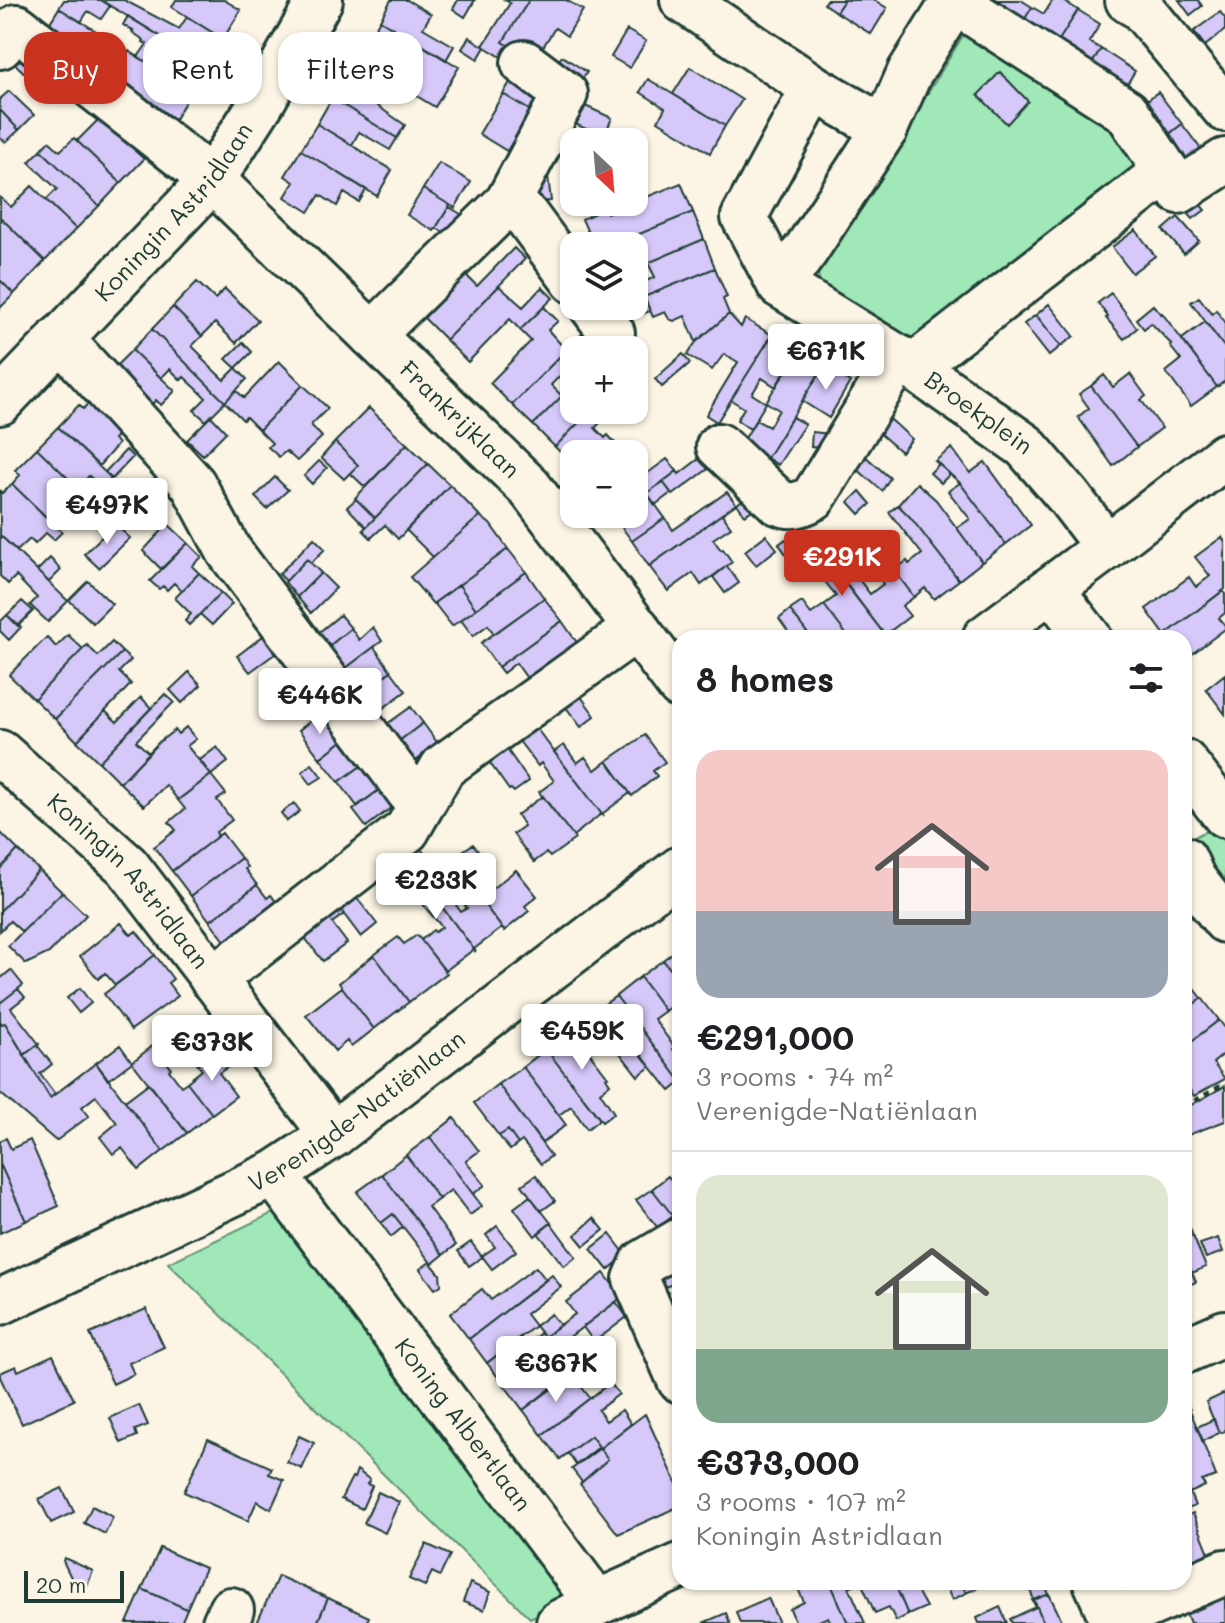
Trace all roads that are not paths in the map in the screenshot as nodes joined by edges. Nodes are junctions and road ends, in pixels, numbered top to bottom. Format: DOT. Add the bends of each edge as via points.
graph roads {
  1 [pos="320,0"];
  2 [pos="683,0"];
  3 [pos="1128,0"];
  4 [pos="955,1"];
  5 [pos="18,24"];
  6 [pos="524,63"];
  7 [pos="814,88"];
  8 [pos="1225,109"];
  9 [pos="885,129"];
  10 [pos="1225,161"];
  11 [pos="1166,171"];
  12 [pos="212,180"];
  13 [pos="508,202"];
  14 [pos="560,262"];
  15 [pos="780,285"];
  16 [pos="372,335"];
  17 [pos="60,338"];
  18 [pos="906,362"];
  19 [pos="0,402"];
  20 [pos="719,446"];
  21 [pos="1225,456"];
  22 [pos="1107,547"];
  23 [pos="1051,589"];
  24 [pos="637,628"];
  25 [pos="996,630"];
  26 [pos="1083,630"];
  27 [pos="672,675"];
  28 [pos="0,753"];
  29 [pos="420,806"];
  30 [pos="672,875"];
  31 [pos="1192,877"];
  32 [pos="1225,920"];
  33 [pos="212,978"];
  34 [pos="333,1135"];
  35 [pos="274,1174"];
  36 [pos="672,1246"];
  37 [pos="0,1302"];
  38 [pos="1225,1333"];
  39 [pos="1192,1347"];
  40 [pos="672,1362"];
  41 [pos="672,1570"];
  42 [pos="1225,1572"];
  43 [pos="1192,1582"];
  44 [pos="1166,1590"];
  45 [pos="597,1603"];
  46 [pos="1108,1608"];
  47 [pos="559,1623"];
  1 -- 12 [label="street, Koningin Astridlaan"];
  2 -- 7 [label="street"];
  3 -- 8 [label="street" via="1141,8"];
  4 -- 9 [label="street" via="910,72"];
  4 -- 11 [label="street" via="1127,112"];
  5 -- 12 [label="street, Frankrijklaan"];
  6 -- 13 [label="street" via="565,94"];
  7 -- 9 [label="street"];
  7 -- 15 [label="street" via="744,217"];
  9 -- 15 [label="street"];
  10 -- 11 [label="street" via="1179,191"];
  11 -- 18 [label="street"];
  12 -- 16 [label="street, Frankrijklaan"];
  12 -- 17 [label="street, Koningin Astridlaan"];
  13 -- 14 [label="street" via="526,216"];
  13 -- 16 [label="street"];
  15 -- 18 [label="street, Broekplein"];
  16 -- 24 [label="street, Frankrijklaan" via="529,487"];
  17 -- 19 [label="street, Koningin Astridlaan"];
  17 -- 29 [label="street" via="193,484 229,551"];
  18 -- 20 [label="street" via="813,498 802,504 789,507 778,502"];
  18 -- 22 [label="street, Broekplein" via="1025,446"];
  21 -- 22 [label="street"];
  22 -- 23 [label="street"];
  23 -- 25 [label="street"];
  23 -- 26 [label="street"];
  24 -- 27 [label="street, Frankrijklaan"];
  24 -- 29 [label="street" via="443,767"];
  28 -- 33 [label="street, Koningin Astridlaan" via="127,866"];
  29 -- 33 [label="street" via="407,830"];
  30 -- 34 [label="street, Verenigde-Natiënlaan"];
  31 -- 32 [label="street"];
  33 -- 34 [label="street, Koningin Astridlaan"];
  34 -- 35 [label="street, Verenigde-Natiënlaan"];
  35 -- 37 [label="street, Verenigde-Natiënlaan"];
  35 -- 45 [label="street, Koning Albertlaan"];
  36 -- 40 [label="street" via="643,1263 636,1279"];
  38 -- 39 [label="street"];
  41 -- 45 [label="street"];
  42 -- 43 [label="street"];
  44 -- 46 [label="street"];
  45 -- 47 [label="street"];
}
